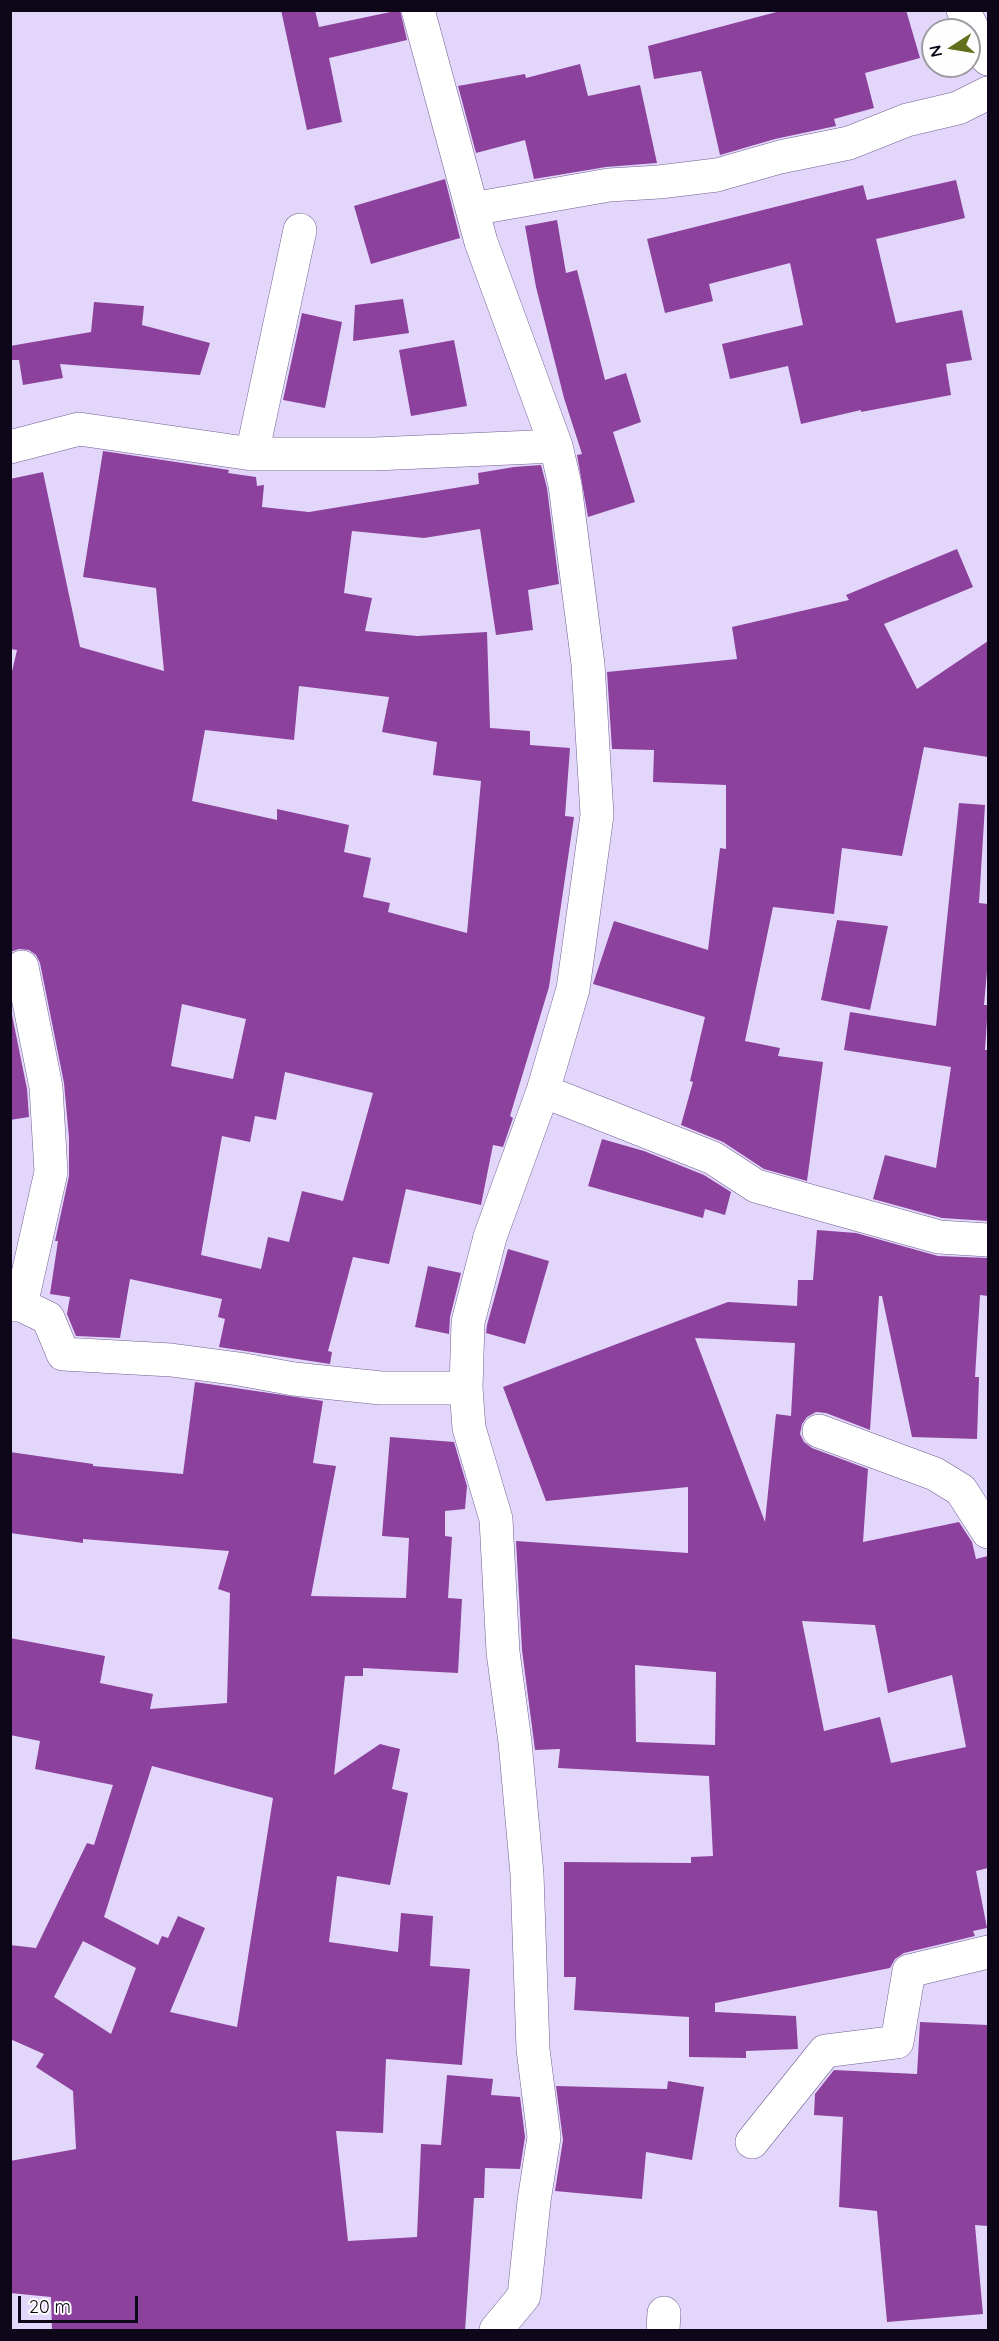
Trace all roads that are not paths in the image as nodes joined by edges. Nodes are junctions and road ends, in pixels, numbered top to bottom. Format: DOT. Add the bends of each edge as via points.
graph roads {
  1 [pos="418,10"];
  2 [pos="963,10"];
  3 [pos="988,59"];
  4 [pos="988,93"];
  5 [pos="472,209"];
  6 [pos="300,230"];
  7 [pos="556,446"];
  8 [pos="10,447"];
  9 [pos="252,454"];
  10 [pos="22,967"];
  11 [pos="543,1091"];
  12 [pos="988,1240"];
  13 [pos="16,1305"];
  14 [pos="466,1388"];
  15 [pos="819,1431"];
  16 [pos="988,1532"];
  17 [pos="988,1952"];
  18 [pos="752,2142"];
  19 [pos="496,2331"];
  1 -- 5 [label="street"];
  2 -- 3 [label="street"];
  4 -- 5 [label="street" via="958,108 907,120 849,143 717,175 609,185"];
  5 -- 7 [label="street"];
  6 -- 9 [label="street"];
  7 -- 9 [label="street" via="375,454"];
  7 -- 11 [label="street" via="565,484 588,664 597,815 573,989"];
  8 -- 9 [label="street" via="79,429"];
  10 -- 13 [label="street" via="46,1087 51,1172"];
  11 -- 12 [label="street" via="713,1158 756,1186 939,1237"];
  11 -- 14 [label="street" via="490,1237 468,1322"];
  13 -- 14 [label="street" via="48,1318 63,1354 171,1360 381,1388"];
  14 -- 19 [label="street" via="470,1428 496,1519 503,1652 526,1874 533,2049 544,2136 524,2296"];
  15 -- 16 [label="street" via="935,1474 961,1490"];
  17 -- 18 [label="street" via="909,1971 897,2043 825,2050"];
}
